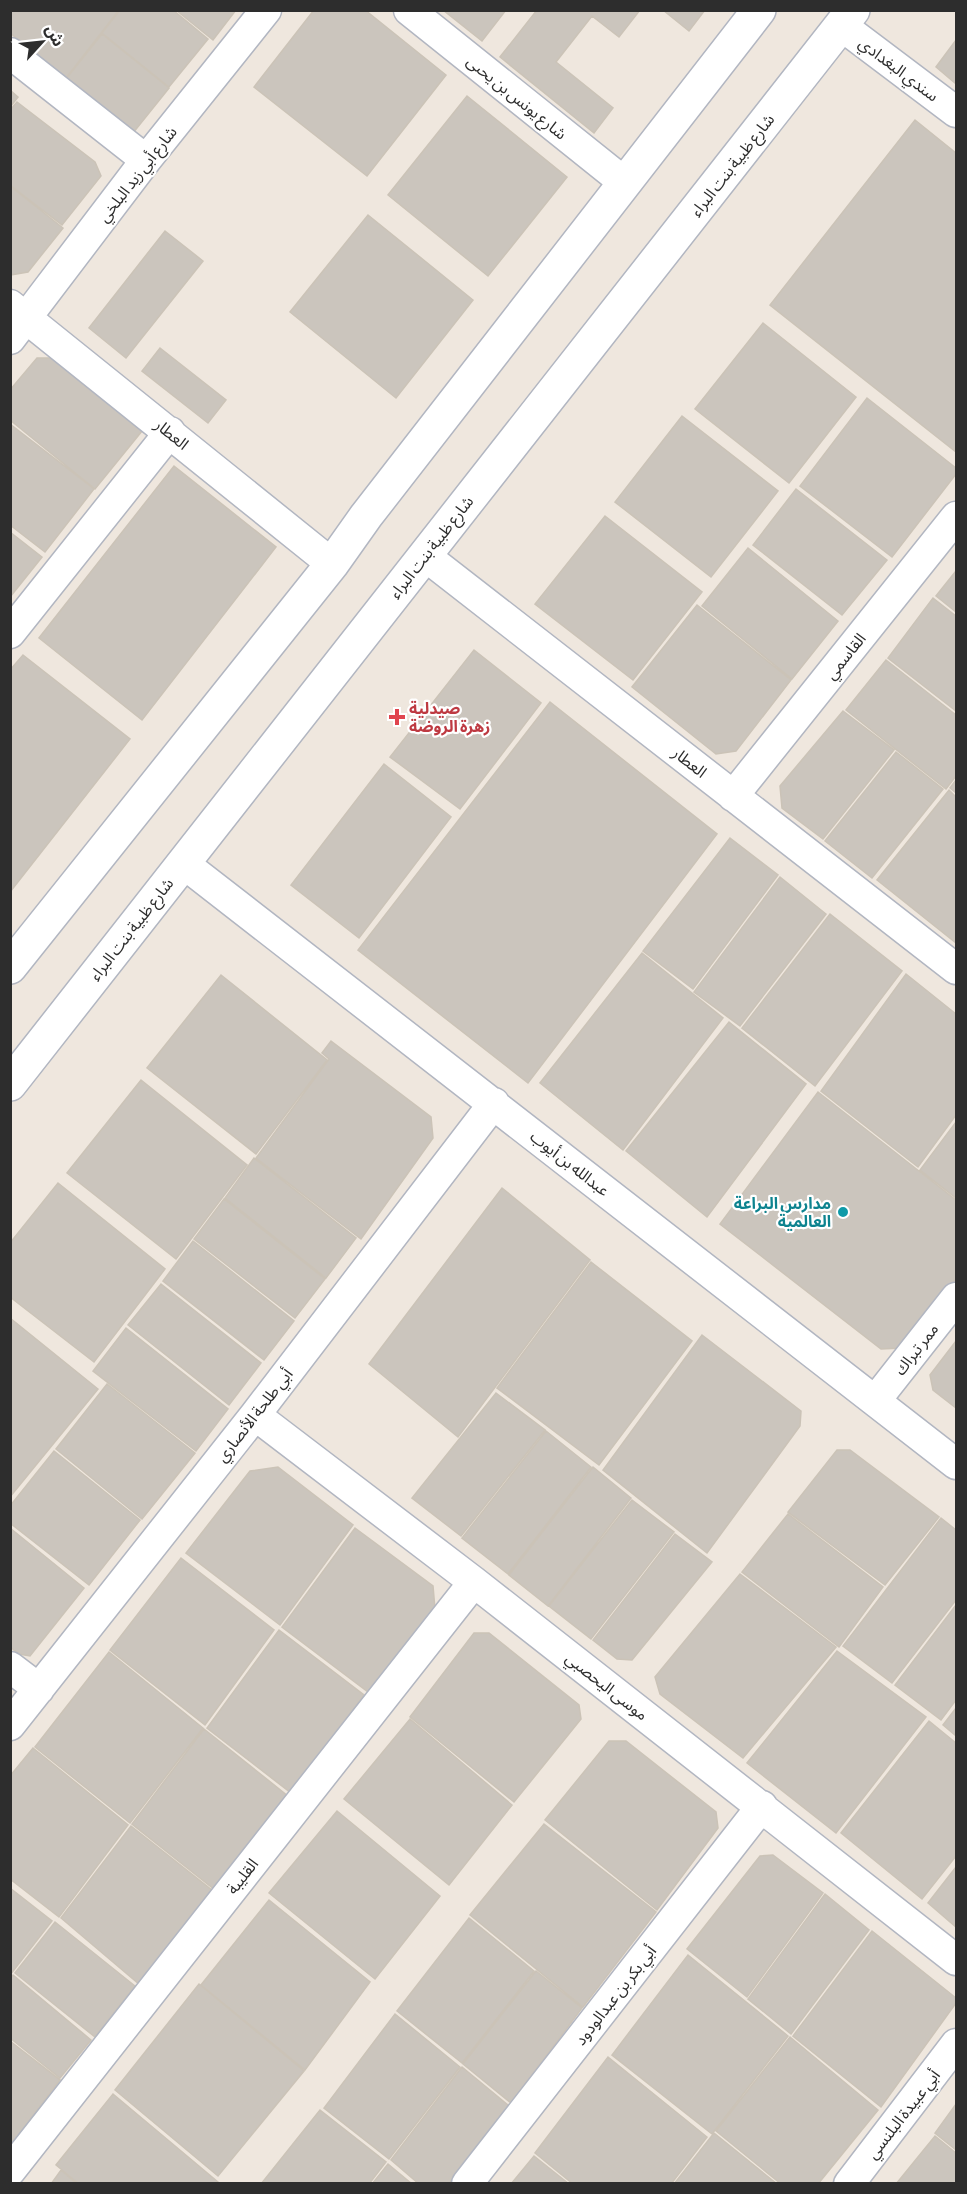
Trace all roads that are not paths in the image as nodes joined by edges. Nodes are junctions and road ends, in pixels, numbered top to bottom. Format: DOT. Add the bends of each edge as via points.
graph roads {
  1 [pos="267,10"];
  2 [pos="409,10"];
  3 [pos="759,10"];
  4 [pos="847,18"];
  5 [pos="10,53"];
  6 [pos="957,112"];
  7 [pos="146,160"];
  8 [pos="625,183"];
  9 [pos="16,320"];
  10 [pos="170,432"];
  11 [pos="957,517"];
  12 [pos="424,555"];
  13 [pos="332,564"];
  14 [pos="10,633"];
  15 [pos="733,796"];
  16 [pos="183,864"];
  17 [pos="10,967"];
  18 [pos="957,969"];
  19 [pos="10,1084"];
  20 [pos="494,1103"];
  21 [pos="957,1298"];
  22 [pos="875,1401"];
  23 [pos="255,1415"];
  24 [pos="957,1464"];
  25 [pos="474,1582"];
  26 [pos="10,1667"];
  27 [pos="39,1689"];
  28 [pos="10,1725"];
  29 [pos="762,1806"];
  30 [pos="957,1960"];
  31 [pos="957,2044"];
  32 [pos="10,2171"];
  33 [pos="467,2184"];
  34 [pos="849,2184"];
  1 -- 7 [label="street, شارع أبي زيد البلخي"];
  2 -- 8 [label="street, شارع يونس بن يحىى"];
  3 -- 8 [label="street"];
  4 -- 6 [label="street, سندي البغدادي"];
  4 -- 12 [label="street, شارع ظبية بنت البراء"];
  5 -- 7 [label="street"];
  7 -- 9 [label="street, شارع أبي زيد البلخي"];
  8 -- 13 [label="street"];
  9 -- 10 [label="street, العطار"];
  10 -- 13 [label="street, العطار"];
  10 -- 14 [label="street"];
  11 -- 15 [label="street, القاسمي"];
  12 -- 15 [label="street, العطار"];
  12 -- 16 [label="street, شارع ظبية بنت البراء"];
  13 -- 17 [label="street"];
  15 -- 18 [label="street, العطار"];
  16 -- 19 [label="street, شارع ظبية بنت البراء"];
  16 -- 20 [label="street, عبدالله بن أيوب"];
  20 -- 22 [label="street, عبدالله بن أيوب"];
  20 -- 23 [label="street, أبي طلحة الأنصاري"];
  21 -- 22 [label="street, ممر تبراك"];
  22 -- 24 [label="street, عبدالله بن أيوب"];
  23 -- 25 [label="street, موسى اليحصبي"];
  23 -- 27 [label="street, أبي طلحة الأنصاري"];
  25 -- 29 [label="street, موسى اليحصبي"];
  25 -- 32 [label="street, القليبة"];
  26 -- 27 [label="street"];
  27 -- 28 [label="street, أبي طلحة الأنصاري"];
  29 -- 30 [label="street, موسى اليحصبي"];
  29 -- 33 [label="street, أبي بكر بن عبدالودود"];
  31 -- 34 [label="street, أبي عبيدة البلنسي"];
}
